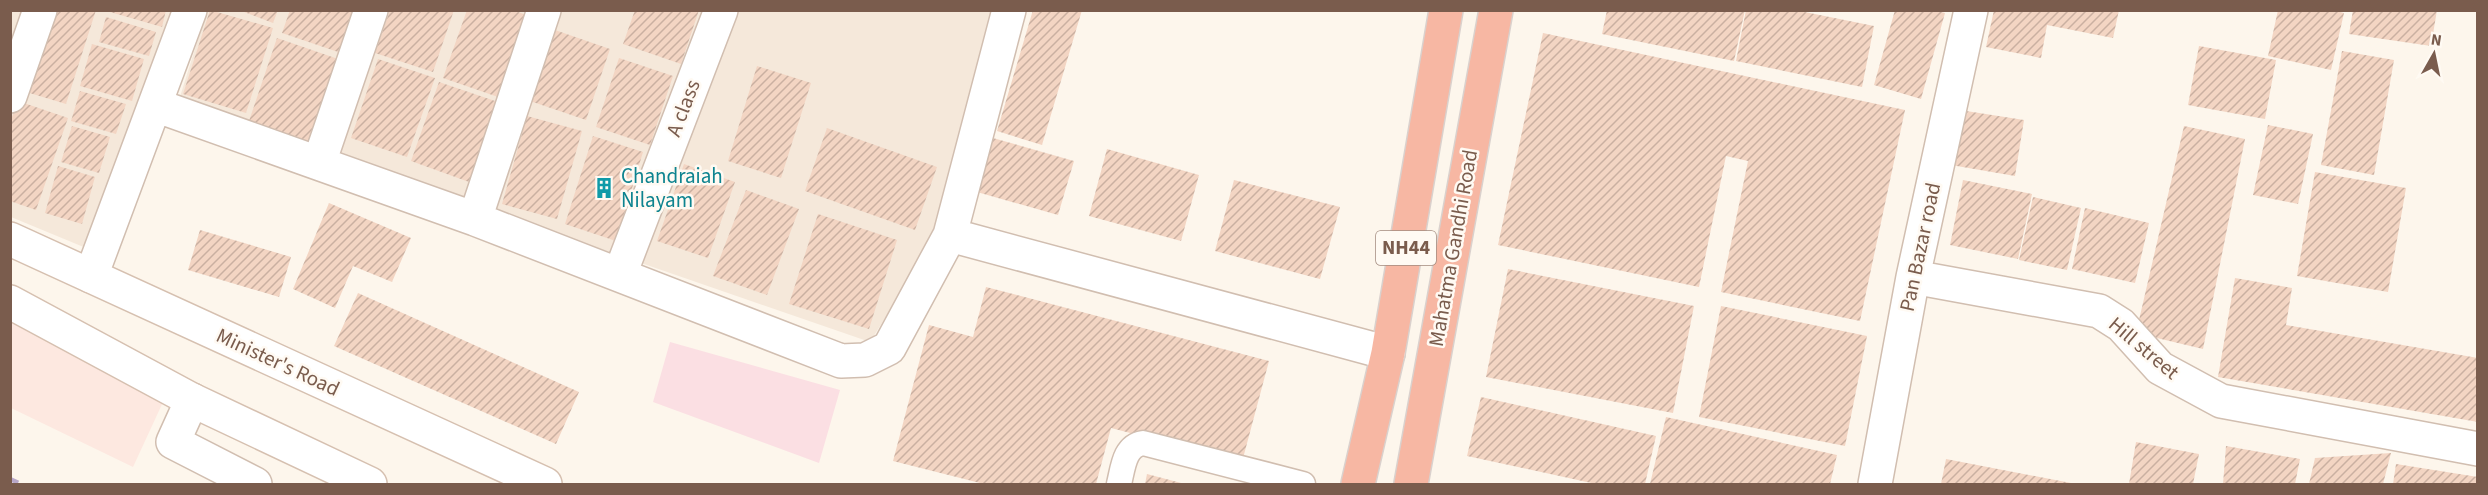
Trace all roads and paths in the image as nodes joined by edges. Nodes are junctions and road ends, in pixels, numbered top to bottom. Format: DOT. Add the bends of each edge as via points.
graph roads {
  1 [pos="40,10"];
  2 [pos="190,10"];
  3 [pos="371,10"];
  4 [pos="544,10"];
  5 [pos="721,10"];
  6 [pos="1009,10"];
  7 [pos="1446,10"];
  8 [pos="1496,10"];
  9 [pos="1971,10"];
  10 [pos="10,96"];
  11 [pos="155,105"];
  12 [pos="319,163"];
  13 [pos="475,219"];
  14 [pos="950,235"];
  15 [pos="10,239"];
  16 [pos="620,274"];
  17 [pos="91,276"];
  18 [pos="1913,277"];
  19 [pos="10,302"];
  20 [pos="1388,353"];
  21 [pos="192,400"];
  22 [pos="2478,449"];
  23 [pos="255,484"];
  24 [pos="370,484"];
  25 [pos="545,484"];
  26 [pos="1119,484"];
  27 [pos="1303,484"];
  28 [pos="1358,484"];
  29 [pos="1411,484"];
  30 [pos="1875,484"];
  1 -- 10 [label="street"];
  2 -- 11 [label="street"];
  3 -- 12 [label="street"];
  4 -- 13 [label="street"];
  5 -- 16 [label="street, A class"];
  6 -- 14 [label="street"];
  7 -- 20 [label="highway, NH44"];
  8 -- 29 [label="highway, Mahatma Gandhi Road / NH44"];
  9 -- 18 [label="street, Pan Bazar road"];
  11 -- 12 [label="street"];
  11 -- 17 [label="street"];
  12 -- 13 [label="street"];
  13 -- 16 [label="street"];
  14 -- 16 [label="street" via="889,348 865,360 841,361"];
  14 -- 20 [label="street"];
  15 -- 17 [label="street, Minister's Road"];
  17 -- 25 [label="street, Minister's Road"];
  18 -- 22 [label="street, Hill street" via="2099,310 2121,325 2160,368 2221,401"];
  18 -- 30 [label="street, Pan Bazar road"];
  19 -- 21 [label="street"];
  20 -- 28 [label="highway, NH44"];
  21 -- 23 [label="street" via="173,442"];
  21 -- 24 [label="street"];
  26 -- 27 [label="lane" via="1128,451 1143,443"];
}
